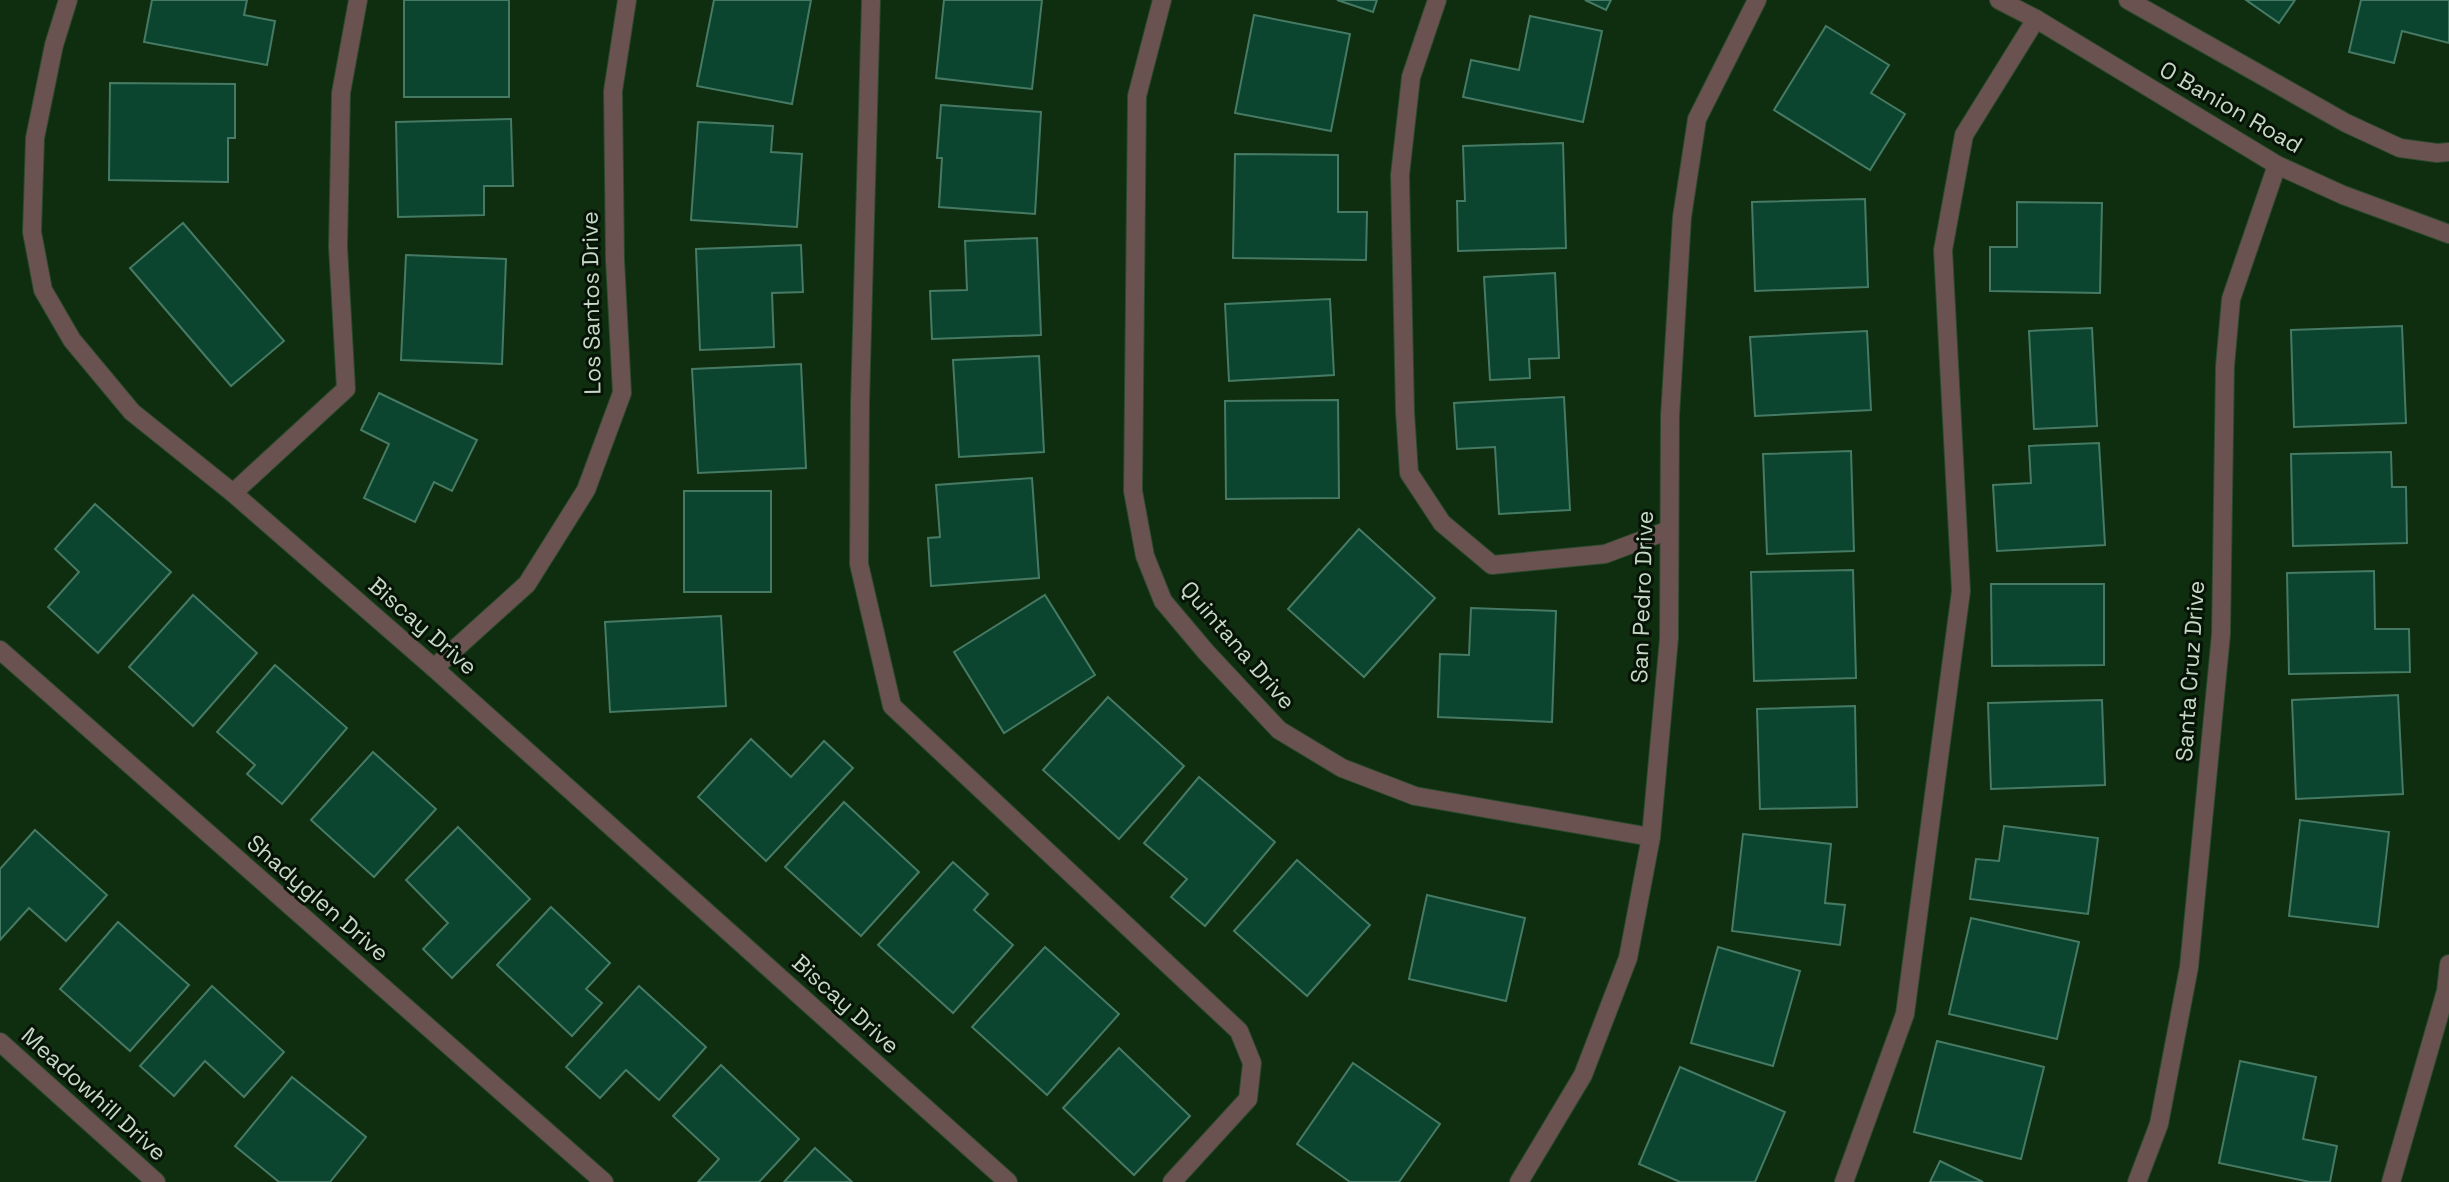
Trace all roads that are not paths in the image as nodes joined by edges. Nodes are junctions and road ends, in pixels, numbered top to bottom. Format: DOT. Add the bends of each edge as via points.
graph roads {
  1 [pos="68,0"];
  2 [pos="358,0"];
  3 [pos="627,0"];
  4 [pos="871,0"];
  5 [pos="1162,0"];
  6 [pos="1437,0"];
  7 [pos="1757,0"];
  8 [pos="1999,0"];
  9 [pos="2128,0"];
  10 [pos="2036,19"];
  11 [pos="2449,152"];
  12 [pos="2277,164"];
  13 [pos="2449,234"];
  14 [pos="233,493"];
  15 [pos="1669,530"];
  16 [pos="0,650"];
  17 [pos="434,668"];
  18 [pos="1651,837"];
  19 [pos="2449,964"];
  20 [pos="0,1042"];
  21 [pos="156,1182"];
  22 [pos="604,1182"];
  23 [pos="1008,1182"];
  24 [pos="1172,1182"];
  25 [pos="1519,1182"];
  26 [pos="1844,1182"];
  27 [pos="2137,1182"];
  28 [pos="2391,1182"];
  1 -- 14 [label="street, Biscay Drive" via="35,138 32,232 43,290 72,340 132,412"];
  2 -- 14 [label="street" via="341,93 338,247 346,389"];
  3 -- 17 [label="street, Los Santos Drive" via="613,91 622,393 586,491 527,584"];
  4 -- 24 [label="street" via="859,564 892,706 1239,1031 1252,1063 1248,1098"];
  5 -- 18 [label="street, Quintana Drive" via="1137,96 1133,491 1145,556 1163,601 1279,730 1342,768 1415,796"];
  6 -- 15 [label="street" via="1411,77 1400,175 1409,472 1442,523 1492,565 1605,554"];
  7 -- 15 [label="street, San Pedro Drive" via="1697,120 1682,217 1670,416"];
  8 -- 10 [label="street, O Banion Road"];
  9 -- 11 [label="street" via="2346,123 2400,148"];
  10 -- 12 [label="street, O Banion Road"];
  10 -- 26 [label="street" via="1964,135 1943,250 1961,591 1905,1014"];
  12 -- 13 [label="street, O Banion Road" via="2343,195"];
  12 -- 27 [label="street, Santa Cruz Drive" via="2231,299 2225,366 2221,634 2189,967 2159,1124"];
  14 -- 17 [label="street, Biscay Drive"];
  15 -- 18 [label="street, San Pedro Drive" via="1669,638"];
  16 -- 22 [label="street, Shadyglen Drive"];
  17 -- 23 [label="street, Biscay Drive"];
  18 -- 25 [label="street, San Pedro Drive" via="1628,958 1583,1075"];
  19 -- 28 [label="street" via="2446,990"];
  20 -- 21 [label="street, Meadowhill Drive"];
}
